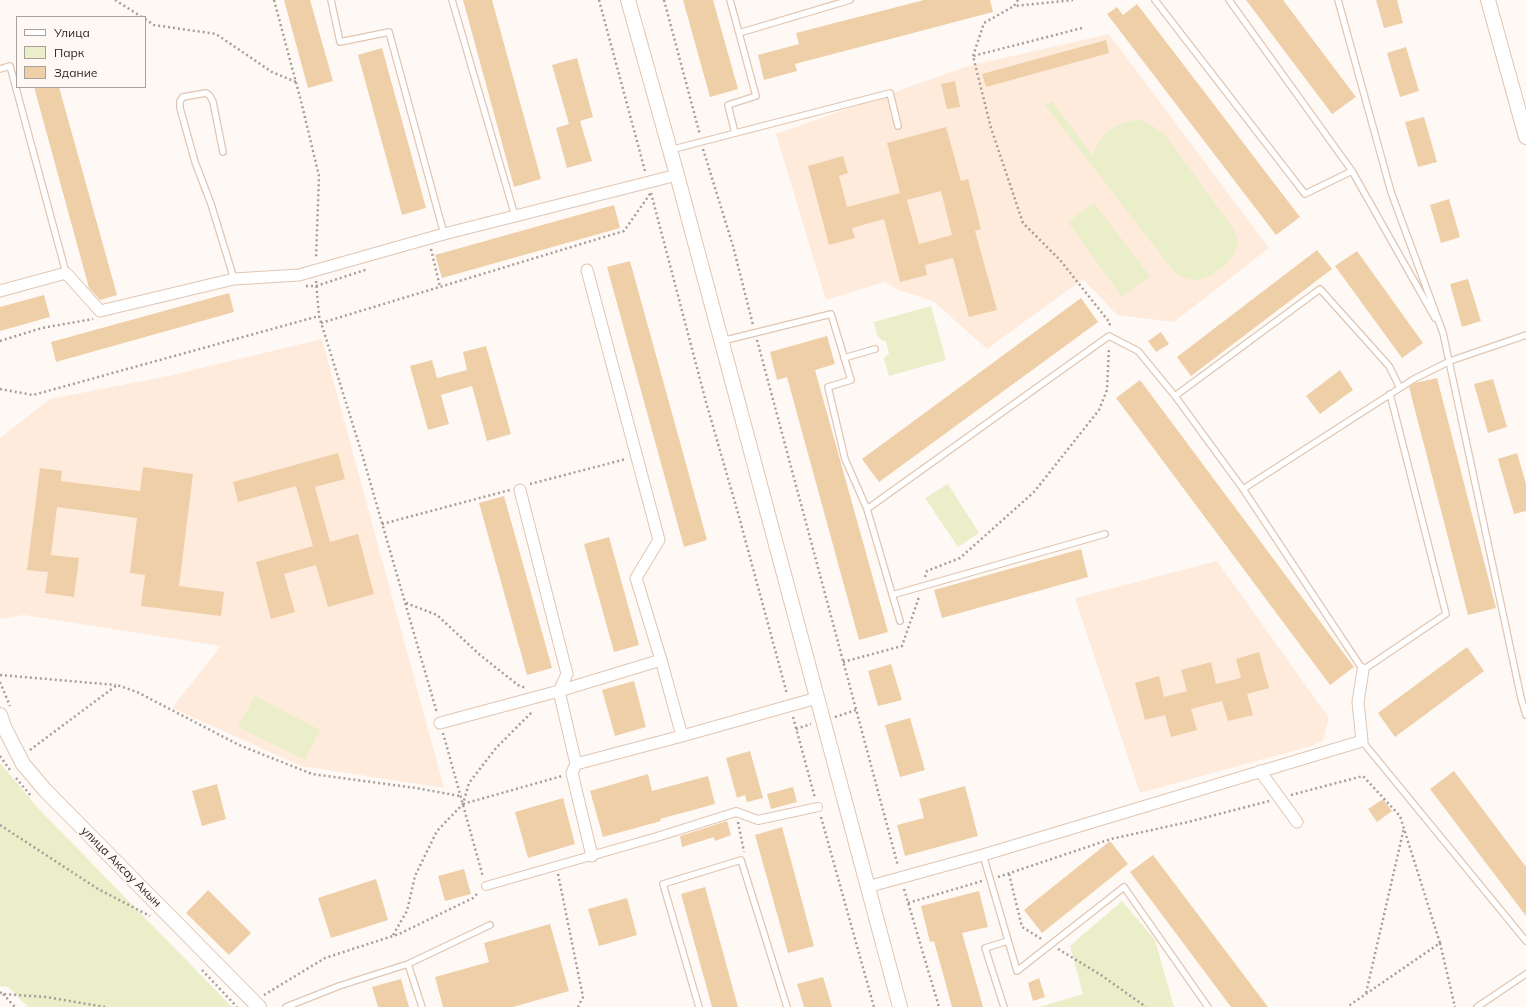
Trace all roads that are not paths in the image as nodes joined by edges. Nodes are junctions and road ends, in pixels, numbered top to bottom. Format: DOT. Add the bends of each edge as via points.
graph roads {
  1 [pos="331,0"];
  2 [pos="452,0"];
  3 [pos="628,0"];
  4 [pos="730,0"];
  5 [pos="850,0"];
  6 [pos="1155,0"];
  7 [pos="1229,0"];
  8 [pos="1338,0"];
  9 [pos="1488,0"];
  10 [pos="739,34"];
  11 [pos="0,69"];
  12 [pos="898,126"];
  13 [pos="735,133"];
  14 [pos="1526,137"];
  15 [pos="670,150"];
  16 [pos="223,152"];
  17 [pos="1352,171"];
  18 [pos="677,175"];
  19 [pos="515,216"];
  20 [pos="444,234"];
  21 [pos="587,270"];
  22 [pos="66,273"];
  23 [pos="234,279"];
  24 [pos="0,291"];
  25 [pos="1443,333"];
  26 [pos="1526,335"];
  27 [pos="721,341"];
  28 [pos="875,349"];
  29 [pos="844,358"];
  30 [pos="1450,361"];
  31 [pos="1400,388"];
  32 [pos="1390,394"];
  33 [pos="1176,396"];
  34 [pos="1243,489"];
  35 [pos="520,490"];
  36 [pos="867,509"];
  37 [pos="1105,534"];
  38 [pos="892,595"];
  39 [pos="900,621"];
  40 [pos="661,660"];
  41 [pos="1363,670"];
  42 [pos="559,691"];
  43 [pos="817,698"];
  44 [pos="0,715"];
  45 [pos="1526,715"];
  46 [pos="440,723"];
  47 [pos="682,736"];
  48 [pos="1362,741"];
  49 [pos="574,769"];
  50 [pos="1260,772"];
  51 [pos="818,807"];
  52 [pos="1297,822"];
  53 [pos="983,854"];
  54 [pos="592,856"];
  55 [pos="486,886"];
  56 [pos="867,887"];
  57 [pos="490,925"];
  58 [pos="1008,941"];
  59 [pos="1526,942"];
  60 [pos="408,964"];
  61 [pos="1526,974"];
  62 [pos="256,1004"];
  63 [pos="286,1007"];
  64 [pos="422,1007"];
  65 [pos="699,1007"];
  66 [pos="787,1007"];
  67 [pos="900,1007"];
  68 [pos="1004,1007"];
  69 [pos="1208,1007"];
  70 [pos="1477,1007"];
  1 -- 20 [label="lane" via="340,42 389,32"];
  2 -- 19 [label="lane"];
  3 -- 15 [label="street"];
  4 -- 10 [label="lane"];
  5 -- 10 [label="lane"];
  6 -- 17 [label="lane" via="1305,194"];
  7 -- 17 [label="lane"];
  8 -- 25 [label="lane" via="1391,192"];
  9 -- 14 [label="street"];
  10 -- 13 [label="lane" via="756,96 728,105"];
  11 -- 22 [label="lane" via="10,66"];
  12 -- 13 [label="lane" via="890,93"];
  13 -- 15 [label="lane"];
  15 -- 18 [label="street"];
  16 -- 23 [label="lane" via="210,96 206,93 183,97 180,108 195,162 212,204"];
  17 -- 25 [label="lane"];
  18 -- 19 [label="street" via="650,188"];
  18 -- 27 [label="street"];
  19 -- 20 [label="street"];
  20 -- 23 [label="street" via="430,244 299,275"];
  21 -- 40 [label="street" via="659,540 636,578"];
  22 -- 23 [label="street" via="100,310"];
  22 -- 24 [label="street"];
  25 -- 30 [label="lane"];
  26 -- 30 [label="lane"];
  27 -- 29 [label="lane" via="831,314"];
  27 -- 43 [label="street"];
  28 -- 29 [label="lane"];
  29 -- 36 [label="lane" via="851,380 828,387 845,459"];
  30 -- 31 [label="lane"];
  30 -- 45 [label="lane"];
  31 -- 32 [label="lane"];
  31 -- 33 [label="lane" via="1389,366 1320,289"];
  32 -- 34 [label="lane"];
  32 -- 41 [label="lane" via="1446,614"];
  33 -- 34 [label="lane"];
  33 -- 36 [label="lane" via="1138,351 1109,336"];
  34 -- 41 [label="lane"];
  35 -- 42 [label="street" via="567,674"];
  36 -- 38 [label="lane"];
  37 -- 38 [label="lane"];
  38 -- 39 [label="lane"];
  40 -- 42 [label="street"];
  40 -- 47 [label="street"];
  41 -- 48 [label="street" via="1358,702"];
  42 -- 46 [label="street"];
  42 -- 49 [label="street"];
  43 -- 47 [label="street"];
  43 -- 56 [label="street"];
  44 -- 62 [label="street, улица Аксау Акын" via="23,764 45,790"];
  47 -- 49 [label="street"];
  48 -- 50 [label="street"];
  48 -- 59 [label="lane"];
  49 -- 54 [label="street"];
  50 -- 52 [label="street"];
  50 -- 53 [label="street"];
  51 -- 54 [label="street" via="758,820 736,812"];
  53 -- 56 [label="street"];
  53 -- 58 [label="lane"];
  54 -- 55 [label="street"];
  56 -- 67 [label="street"];
  57 -- 60 [label="lane"];
  58 -- 68 [label="lane" via="985,948"];
  58 -- 69 [label="lane" via="1017,971 1124,887"];
  60 -- 63 [label="lane" via="339,986"];
  60 -- 64 [label="lane"];
  61 -- 70 [label="lane"];
  65 -- 66 [label="lane" via="664,884 741,860"];
}
